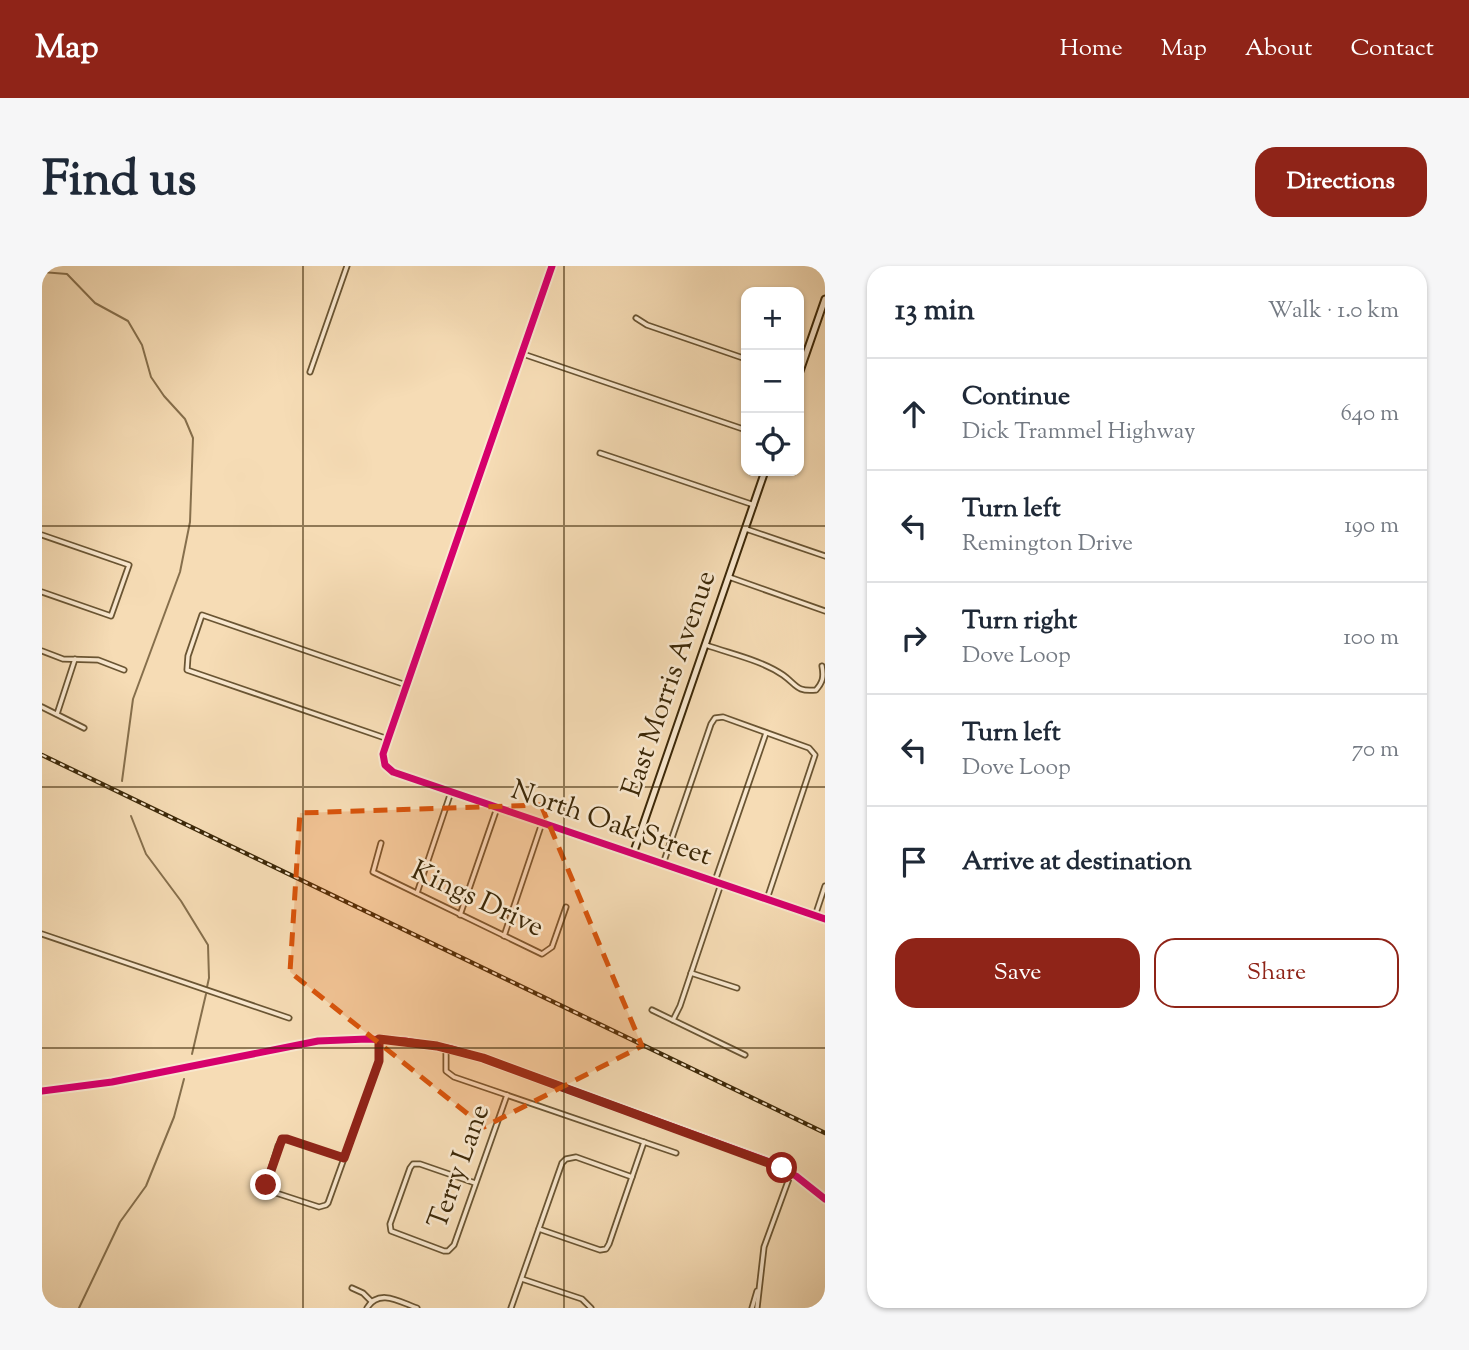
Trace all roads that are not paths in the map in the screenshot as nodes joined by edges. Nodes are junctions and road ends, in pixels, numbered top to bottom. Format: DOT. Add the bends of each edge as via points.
graph roads {
  1 [pos="347,266"];
  2 [pos="552,266"];
  3 [pos="825,299"];
  4 [pos="636,318"];
  5 [pos="523,354"];
  6 [pos="741,357"];
  7 [pos="804,359"];
  8 [pos="310,372"];
  9 [pos="741,428"];
  10 [pos="600,453"];
  11 [pos="763,476"];
  12 [pos="754,505"];
  13 [pos="746,529"];
  14 [pos="42,535"];
  15 [pos="825,556"];
  16 [pos="729,578"];
  17 [pos="42,592"];
  18 [pos="825,611"];
  19 [pos="706,645"];
  20 [pos="42,651"];
  21 [pos="75,659"];
  22 [pos="822,666"];
  23 [pos="124,670"];
  24 [pos="407,686"];
  25 [pos="42,707"];
  26 [pos="57,715"];
  27 [pos="84,728"];
  28 [pos="766,733"];
  29 [pos="388,739"];
  30 [pos="451,792"];
  31 [pos="497,808"];
  32 [pos="542,823"];
  33 [pos="381,843"];
  34 [pos="633,854"];
  35 [pos="663,864"];
  36 [pos="718,882"];
  37 [pos="825,886"];
  38 [pos="416,893"];
  39 [pos="767,899"];
  40 [pos="566,907"];
  41 [pos="460,915"];
  42 [pos="815,916"];
  43 [pos="825,919"];
  44 [pos="42,934"];
  45 [pos="504,936"];
  46 [pos="691,973"];
  47 [pos="737,988"];
  48 [pos="652,1010"];
  49 [pos="289,1018"];
  50 [pos="673,1020"];
  51 [pos="379,1039"];
  52 [pos="446,1048"];
  53 [pos="745,1055"];
  54 [pos="42,1091"];
  55 [pos="507,1095"];
  56 [pos="644,1142"];
  57 [pos="677,1153"];
  58 [pos="344,1158"];
  59 [pos="791,1173"];
  60 [pos="632,1177"];
  61 [pos="475,1183"];
  62 [pos="825,1199"];
  63 [pos="539,1229"];
  64 [pos="522,1279"];
  65 [pos="759,1286"];
  66 [pos="352,1289"];
  67 [pos="372,1301"];
  68 [pos="367,1308"];
  69 [pos="417,1308"];
  70 [pos="511,1308"];
  71 [pos="591,1308"];
  72 [pos="752,1308"];
  73 [pos="757,1308"];
  1 -- 8 [label="street"];
  2 -- 5 [label="street"];
  3 -- 7 [label="street"];
  4 -- 6 [label="street"];
  5 -- 9 [label="street"];
  5 -- 24 [label="street"];
  10 -- 12 [label="street"];
  11 -- 12 [label="street, East Morris Avenue"];
  12 -- 13 [label="street, East Morris Avenue"];
  13 -- 15 [label="street"];
  13 -- 16 [label="street, East Morris Avenue"];
  14 -- 17 [label="street" via="129,565 111,616"];
  16 -- 18 [label="street"];
  16 -- 19 [label="street, East Morris Avenue"];
  19 -- 22 [label="street" via="771,668 805,691 821,684"];
  19 -- 34 [label="street, East Morris Avenue"];
  20 -- 21 [label="street"];
  21 -- 23 [label="street" via="98,660"];
  21 -- 26 [label="street"];
  24 -- 29 [label="street"];
  24 -- 29 [label="street" via="202,615 187,670"];
  25 -- 26 [label="street"];
  26 -- 27 [label="street"];
  28 -- 35 [label="street" via="715,718"];
  28 -- 36 [label="street"];
  28 -- 39 [label="street" via="809,748 815,758"];
  29 -- 30 [label="street, North Oak Street" via="383,754 385,765 393,772"];
  30 -- 31 [label="street, North Oak Street"];
  30 -- 38 [label="street"];
  31 -- 32 [label="street, North Oak Street"];
  31 -- 41 [label="street"];
  32 -- 34 [label="street, North Oak Street"];
  32 -- 45 [label="street"];
  33 -- 38 [label="street, Kings Drive" via="373,872"];
  34 -- 35 [label="street, North Oak Street"];
  35 -- 36 [label="street, North Oak Street"];
  36 -- 39 [label="street, North Oak Street"];
  36 -- 46 [label="street"];
  37 -- 42 [label="street"];
  38 -- 41 [label="street, Kings Drive"];
  39 -- 42 [label="street, North Oak Street"];
  40 -- 45 [label="street, Kings Drive" via="548,952 542,954"];
  41 -- 45 [label="street, Kings Drive"];
  42 -- 43 [label="street, North Oak Street"];
  44 -- 49 [label="street"];
  46 -- 47 [label="street"];
  46 -- 50 [label="street"];
  48 -- 50 [label="street"];
  50 -- 53 [label="street"];
  51 -- 52 [label="street"];
  51 -- 54 [label="street" via="318,1041 112,1082"];
  51 -- 58 [label="street" via="379,1061"];
  52 -- 55 [label="street" via="446,1072"];
  52 -- 59 [label="street"];
  55 -- 56 [label="street"];
  55 -- 61 [label="street, Terry Lane"];
  56 -- 57 [label="street"];
  56 -- 60 [label="street"];
  58 -- 58 [label="street" via="287,1139 279,1142 267,1188 324,1206"];
  59 -- 62 [label="street"];
  59 -- 65 [label="street" via="764,1247"];
  60 -- 63 [label="street" via="576,1157 566,1159"];
  60 -- 63 [label="street" via="606,1249"];
  61 -- 61 [label="street, Terry Lane" via="413,1164 391,1231 448,1251"];
  63 -- 64 [label="street"];
  64 -- 70 [label="street"];
  64 -- 71 [label="street" via="582,1299"];
  65 -- 72 [label="street"];
  65 -- 73 [label="street"];
  66 -- 67 [label="street"];
  67 -- 68 [label="street"];
  67 -- 69 [label="street" via="385,1297"];
}
